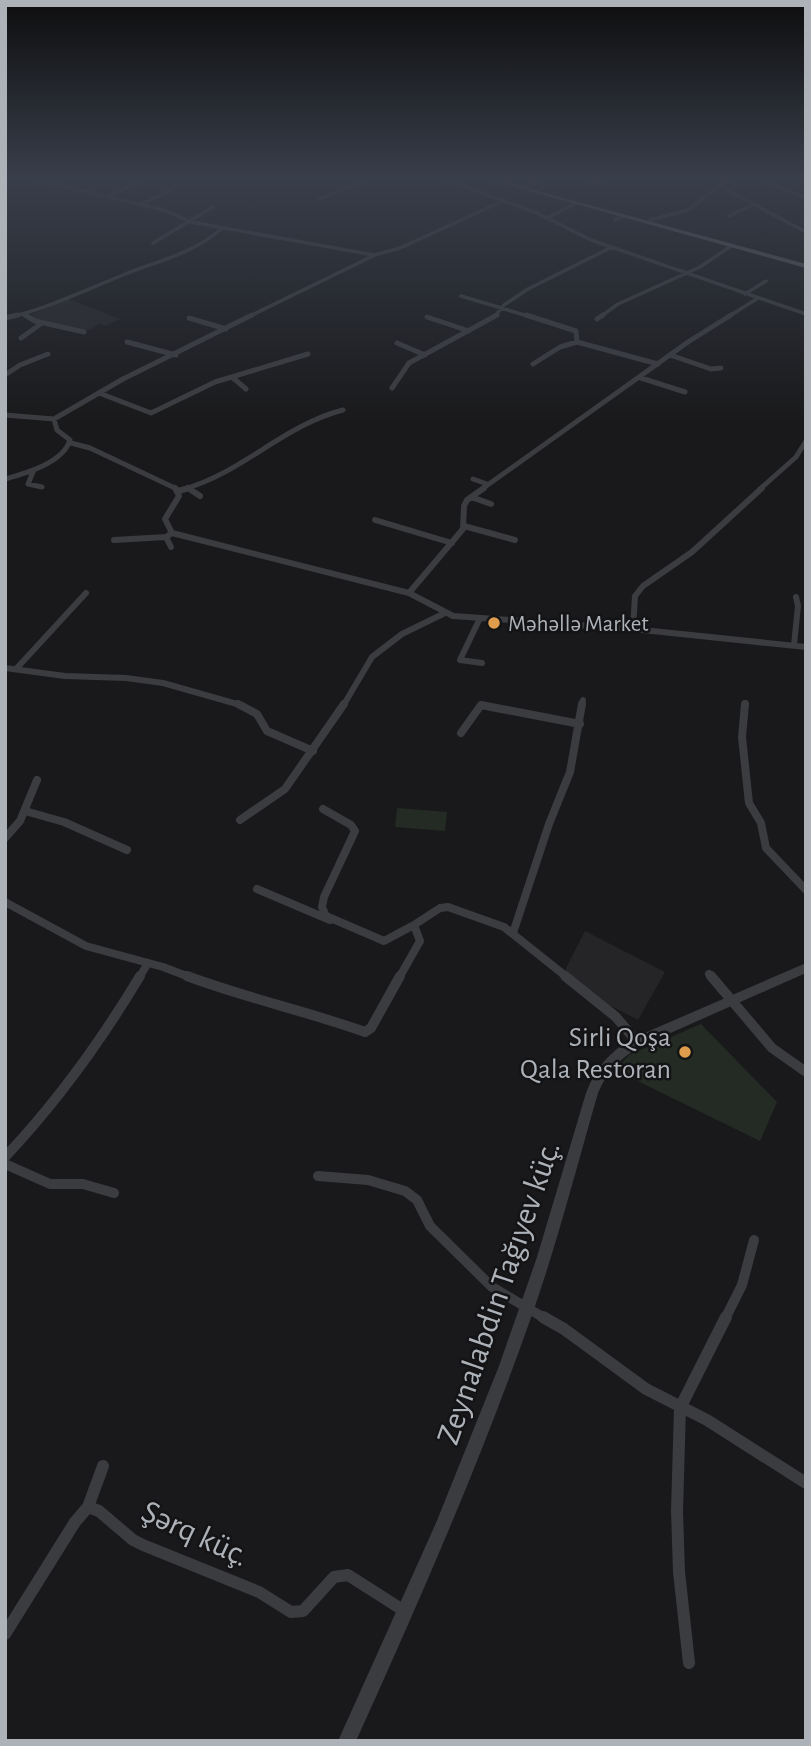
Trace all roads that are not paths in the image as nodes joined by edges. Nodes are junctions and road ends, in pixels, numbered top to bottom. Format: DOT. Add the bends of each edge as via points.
graph roads {
  1 [pos="155,259"];
  2 [pos="163,259"];
  3 [pos="366,259"];
  4 [pos="587,259"];
  5 [pos="645,259"];
  6 [pos="711,259"];
  7 [pos="784,259"];
  8 [pos="787,259"];
  9 [pos="159,261"];
  10 [pos="806,265"];
  11 [pos="684,274"];
  12 [pos="766,281"];
  13 [pos="745,294"];
  14 [pos="461,296"];
  15 [pos="758,298"];
  16 [pos="503,309"];
  17 [pos="24,314"];
  18 [pos="806,314"];
  19 [pos="427,317"];
  20 [pos="5,318"];
  21 [pos="189,318"];
  22 [pos="597,319"];
  23 [pos="42,323"];
  24 [pos="226,329"];
  25 [pos="470,331"];
  26 [pos="84,332"];
  27 [pos="20,338"];
  28 [pos="127,342"];
  29 [pos="577,342"];
  30 [pos="397,343"];
  31 [pos="48,354"];
  32 [pos="308,354"];
  33 [pos="176,355"];
  34 [pos="425,355"];
  35 [pos="670,355"];
  36 [pos="533,364"];
  37 [pos="658,364"];
  38 [pos="721,368"];
  39 [pos="5,375"];
  40 [pos="232,377"];
  41 [pos="641,378"];
  42 [pos="392,388"];
  43 [pos="246,389"];
  44 [pos="685,392"];
  45 [pos="99,393"];
  46 [pos="343,410"];
  47 [pos="5,415"];
  48 [pos="54,419"];
  49 [pos="806,441"];
  50 [pos="71,443"];
  51 [pos="10,470"];
  52 [pos="33,472"];
  53 [pos="18,474"];
  54 [pos="5,479"];
  55 [pos="473,479"];
  56 [pos="487,484"];
  57 [pos="42,487"];
  58 [pos="188,488"];
  59 [pos="178,491"];
  60 [pos="200,496"];
  61 [pos="471,497"];
  62 [pos="491,504"];
  63 [pos="375,520"];
  64 [pos="464,526"];
  65 [pos="169,535"];
  66 [pos="114,540"];
  67 [pos="515,540"];
  68 [pos="452,543"];
  69 [pos="171,547"];
  70 [pos="86,593"];
  71 [pos="409,593"];
  72 [pos="796,597"];
  73 [pos="444,613"];
  74 [pos="480,618"];
  75 [pos="633,629"];
  76 [pos="794,645"];
  77 [pos="806,647"];
  78 [pos="482,663"];
  79 [pos="5,668"];
  80 [pos="16,669"];
  81 [pos="583,700"];
  82 [pos="745,703"];
  83 [pos="580,724"];
  84 [pos="461,733"];
  85 [pos="313,751"];
  86 [pos="37,780"];
  87 [pos="323,809"];
  88 [pos="25,811"];
  89 [pos="240,820"];
  90 [pos="5,838"];
  91 [pos="127,850"];
  92 [pos="257,890"];
  93 [pos="806,890"];
  94 [pos="7,906"];
  95 [pos="330,920"];
  96 [pos="414,925"];
  97 [pos="513,933"];
  98 [pos="148,963"];
  99 [pos="806,968"];
  100 [pos="709,974"];
  101 [pos="732,1002"];
  102 [pos="637,1042"];
  103 [pos="806,1072"];
  104 [pos="5,1157"];
  105 [pos="5,1164"];
  106 [pos="318,1176"];
  107 [pos="114,1193"];
  108 [pos="754,1240"];
  109 [pos="527,1308"];
  110 [pos="680,1408"];
  111 [pos="103,1466"];
  112 [pos="806,1483"];
  113 [pos="88,1507"];
  114 [pos="406,1612"];
  115 [pos="5,1634"];
  116 [pos="689,1663"];
  117 [pos="346,1741"];
  1 -- 9 [label="street"];
  2 -- 9 [label="street"];
  3 -- 24 [label="street"];
  4 -- 16 [label="street" via="528,289"];
  5 -- 11 [label="street"];
  6 -- 11 [label="street"];
  7 -- 10 [label="main road"];
  8 -- 10 [label="main road"];
  9 -- 17 [label="street"];
  11 -- 13 [label="street"];
  11 -- 22 [label="street" via="618,304"];
  12 -- 13 [label="street"];
  13 -- 15 [label="street"];
  14 -- 16 [label="street"];
  15 -- 18 [label="street"];
  15 -- 35 [label="street"];
  16 -- 25 [label="street"];
  16 -- 29 [label="street" via="570,328 576,331"];
  17 -- 20 [label="street"];
  17 -- 23 [label="street"];
  19 -- 25 [label="street"];
  21 -- 24 [label="street"];
  23 -- 26 [label="street"];
  23 -- 27 [label="street"];
  24 -- 33 [label="street"];
  25 -- 34 [label="street"];
  28 -- 33 [label="street"];
  29 -- 36 [label="street" via="559,347"];
  29 -- 37 [label="street"];
  30 -- 34 [label="street"];
  31 -- 39 [label="street"];
  32 -- 40 [label="street"];
  33 -- 45 [label="street"];
  34 -- 42 [label="street" via="407,365"];
  35 -- 37 [label="street"];
  35 -- 38 [label="street"];
  37 -- 41 [label="street"];
  40 -- 43 [label="street"];
  40 -- 45 [label="street" via="151,414"];
  41 -- 44 [label="street"];
  41 -- 56 [label="street"];
  45 -- 48 [label="street"];
  46 -- 58 [label="street" via="296,427 237,467"];
  47 -- 48 [label="street"];
  48 -- 50 [label="street" via="57,430"];
  49 -- 75 [label="street" via="796,457 692,552 643,586 635,596"];
  50 -- 52 [label="street"];
  50 -- 59 [label="street" via="137,468"];
  51 -- 53 [label="street"];
  52 -- 53 [label="street"];
  52 -- 57 [label="street" via="28,484"];
  53 -- 54 [label="street"];
  55 -- 56 [label="street"];
  56 -- 61 [label="street"];
  58 -- 59 [label="street"];
  58 -- 60 [label="street"];
  59 -- 65 [label="street" via="166,516"];
  61 -- 62 [label="street"];
  61 -- 64 [label="street" via="464,503"];
  63 -- 68 [label="street"];
  64 -- 67 [label="street"];
  64 -- 68 [label="street"];
  65 -- 66 [label="street"];
  65 -- 69 [label="street"];
  65 -- 71 [label="street"];
  68 -- 71 [label="street"];
  70 -- 80 [label="street"];
  71 -- 73 [label="street"];
  72 -- 76 [label="street"];
  73 -- 74 [label="street"];
  73 -- 85 [label="street" via="402,634 372,657"];
  74 -- 75 [label="street"];
  74 -- 78 [label="street" via="460,660"];
  75 -- 76 [label="street"];
  76 -- 77 [label="street"];
  79 -- 80 [label="street"];
  80 -- 85 [label="street" via="163,683 244,706 257,714 267,731"];
  81 -- 83 [label="street"];
  82 -- 93 [label="street" via="742,737 749,803 761,823 766,848"];
  83 -- 84 [label="street" via="481,705"];
  83 -- 97 [label="street" via="570,772"];
  85 -- 89 [label="street" via="285,789"];
  86 -- 88 [label="street"];
  87 -- 95 [label="street" via="355,831 324,897 322,907"];
  88 -- 90 [label="street"];
  88 -- 91 [label="street" via="46,815"];
  92 -- 95 [label="street"];
  94 -- 98 [label="street" via="77,942"];
  95 -- 96 [label="street" via="384,941"];
  96 -- 97 [label="street" via="448,907 490,920"];
  96 -- 98 [label="street" via="420,941 365,1032"];
  97 -- 102 [label="street" via="616,1017"];
  98 -- 104 [label="street" via="86,1059"];
  99 -- 101 [label="street, Zeynalabdin Tağıyev küç."];
  100 -- 101 [label="street"];
  101 -- 102 [label="street, Zeynalabdin Tağıyev küç."];
  101 -- 103 [label="street" via="772,1048"];
  102 -- 109 [label="street, Zeynalabdin Tağıyev küç." via="613,1056 598,1077"];
  105 -- 107 [label="street" via="50,1184 83,1184"];
  106 -- 109 [label="street" via="351,1178 406,1192 419,1203 430,1226 484,1279"];
  108 -- 110 [label="street" via="742,1285"];
  109 -- 110 [label="street"];
  109 -- 114 [label="street, Zeynalabdin Tağıyev küç." via="457,1495"];
  110 -- 112 [label="street"];
  110 -- 116 [label="street" via="679,1572"];
  111 -- 113 [label="street"];
  113 -- 114 [label="street, Şərq küç." via="132,1539 259,1592 291,1612 303,1611 334,1577 348,1575"];
  113 -- 115 [label="street"];
  114 -- 117 [label="street, Zeynalabdin Tağıyev küç."];
}
